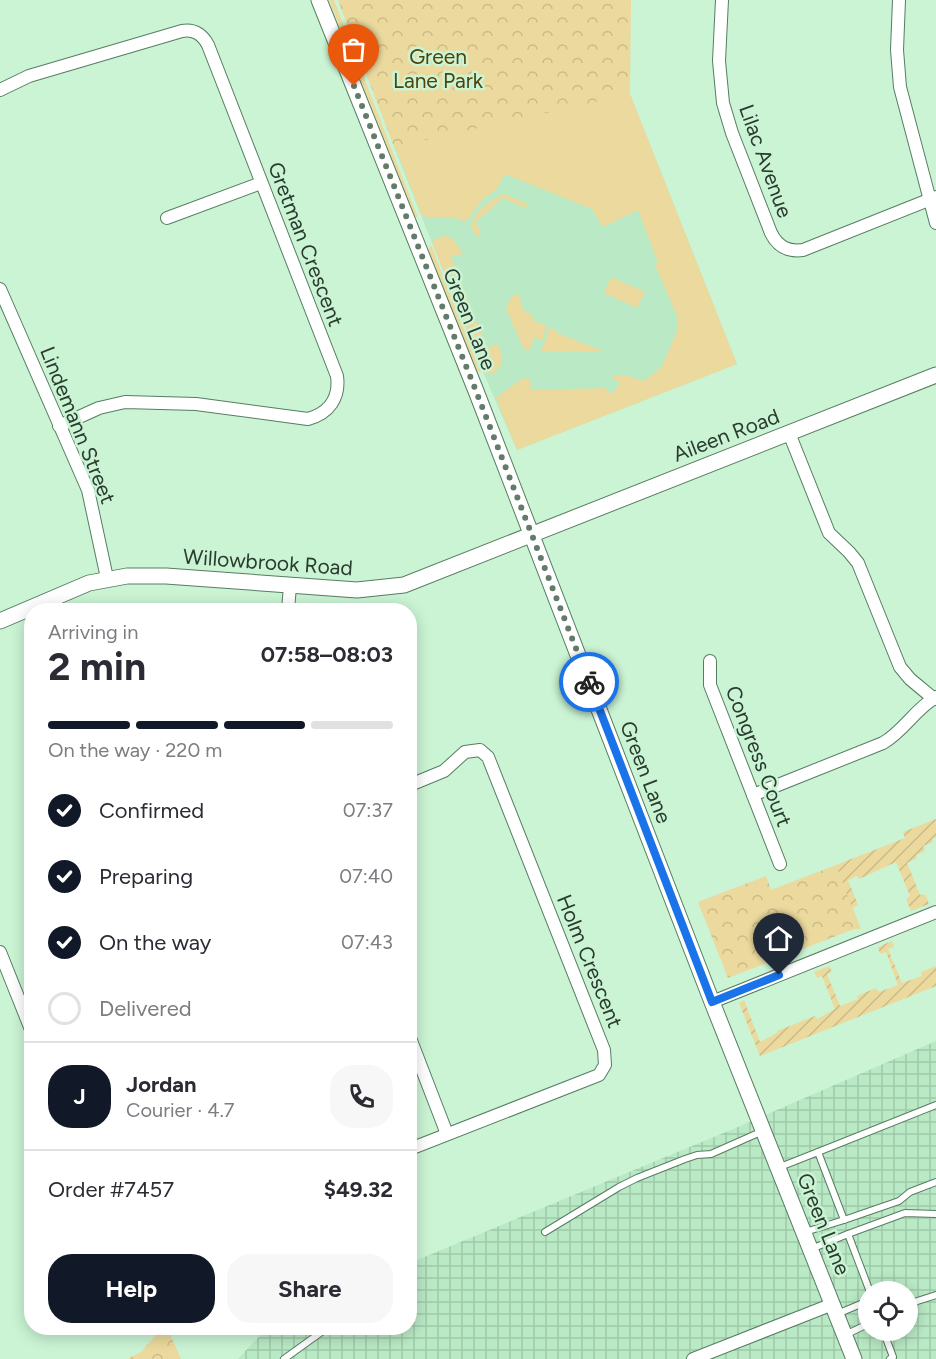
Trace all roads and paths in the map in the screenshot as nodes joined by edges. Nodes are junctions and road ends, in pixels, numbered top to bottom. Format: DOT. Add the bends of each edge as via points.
graph roads {
  1 [pos="319,0"];
  2 [pos="722,0"];
  3 [pos="899,0"];
  4 [pos="0,90"];
  5 [pos="261,183"];
  6 [pos="933,198"];
  7 [pos="167,218"];
  8 [pos="936,223"];
  9 [pos="0,290"];
  10 [pos="936,375"];
  11 [pos="59,426"];
  12 [pos="789,433"];
  13 [pos="532,535"];
  14 [pos="107,578"];
  15 [pos="290,586"];
  16 [pos="41,603"];
  17 [pos="289,603"];
  18 [pos="24,611"];
  19 [pos="0,621"];
  20 [pos="710,661"];
  21 [pos="935,698"];
  22 [pos="417,782"];
  23 [pos="753,795"];
  24 [pos="780,864"];
  25 [pos="936,912"];
  26 [pos="0,952"];
  27 [pos="712,1002"];
  28 [pos="24,1012"];
  29 [pos="417,1056"];
  30 [pos="936,1105"];
  31 [pos="764,1131"];
  32 [pos="447,1134"];
  33 [pos="417,1146"];
  34 [pos="818,1152"];
  35 [pos="778,1167"];
  36 [pos="936,1182"];
  37 [pos="936,1214"];
  38 [pos="844,1220"];
  39 [pos="545,1232"];
  40 [pos="804,1232"];
  41 [pos="848,1234"];
  42 [pos="811,1249"];
  43 [pos="866,1281"];
  44 [pos="936,1295"];
  45 [pos="918,1301"];
  46 [pos="858,1303"];
  47 [pos="835,1309"];
  48 [pos="858,1329"];
  49 [pos="317,1335"];
  50 [pos="845,1335"];
  51 [pos="887,1341"];
  52 [pos="284,1359"];
  53 [pos="693,1359"];
  54 [pos="854,1359"];
  55 [pos="890,1359"];
  1 -- 13 [label="street, Green Lane"];
  2 -- 6 [label="street, Lilac Avenue" via="719,61 723,102 777,243 787,249 803,250"];
  3 -- 6 [label="street" via="900,87"];
  4 -- 5 [label="street, Gretman Crescent" via="29,76 171,34 197,32 208,45"];
  5 -- 7 [label="street"];
  5 -- 11 [label="street, Gretman Crescent" via="337,376 336,395 330,407 320,415 302,419 196,405 126,402 99,408"];
  6 -- 8 [label="street"];
  9 -- 11 [label="street, Lindemann Street"];
  10 -- 12 [label="street, Aileen Road"];
  11 -- 14 [label="street, Lindemann Street" via="88,490"];
  12 -- 13 [label="street, Aileen Road"];
  12 -- 21 [label="street" via="829,533 858,563 900,667"];
  13 -- 15 [label="street, Willowbrook Road" via="404,585 357,590"];
  13 -- 27 [label="street, Green Lane"];
  14 -- 15 [label="street, Willowbrook Road" via="147,575"];
  14 -- 16 [label="street, Willowbrook Road"];
  15 -- 17 [label="street"];
  18 -- 19 [label="street, Willowbrook Road"];
  20 -- 23 [label="street, Congress Court" via="710,686"];
  21 -- 23 [label="street" via="883,743"];
  22 -- 32 [label="street, Holm Crescent" via="444,771 465,752 480,750 488,757 604,1050 605,1065 599,1075"];
  23 -- 24 [label="street, Congress Court"];
  25 -- 27 [label="street"];
  26 -- 28 [label="street"];
  27 -- 31 [label="street, Green Lane"];
  29 -- 32 [label="street"];
  30 -- 34 [label="lane"];
  31 -- 35 [label="street, Green Lane"];
  31 -- 39 [label="lane" via="711,1154 685,1159 637,1178"];
  32 -- 33 [label="street, Holm Crescent"];
  34 -- 35 [label="lane"];
  34 -- 38 [label="lane"];
  35 -- 40 [label="street, Green Lane"];
  36 -- 38 [label="lane" via="899,1201"];
  37 -- 41 [label="lane" via="905,1213"];
  38 -- 40 [label="lane"];
  40 -- 42 [label="street, Green Lane"];
  41 -- 42 [label="lane"];
  41 -- 43 [label="lane"];
  42 -- 47 [label="street, Green Lane"];
  44 -- 45 [label="lane"];
  46 -- 47 [label="lane"];
  47 -- 50 [label="street, Green Lane"];
  47 -- 53 [label="street"];
  48 -- 50 [label="lane"];
  49 -- 52 [label="lane"];
  50 -- 54 [label="street, Green Lane"];
  51 -- 55 [label="lane" via="893,1358"];
}
